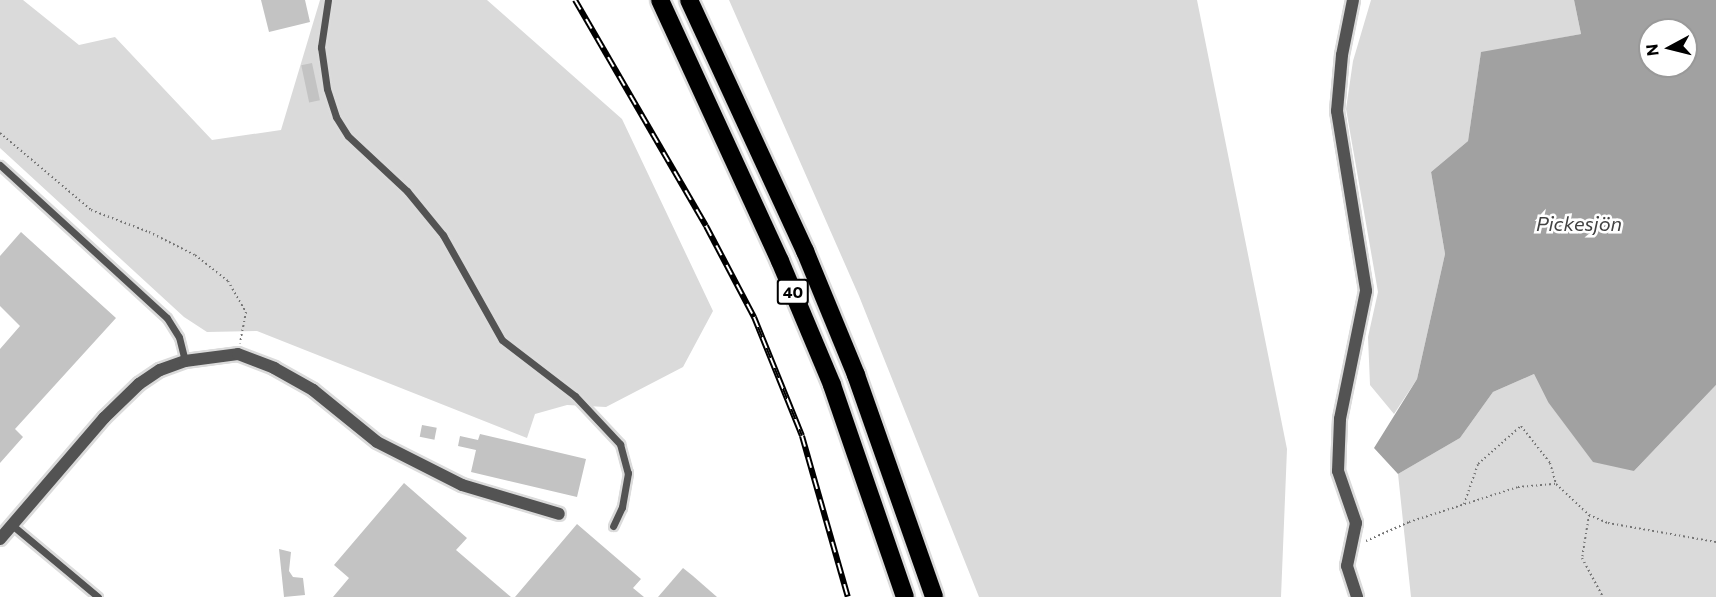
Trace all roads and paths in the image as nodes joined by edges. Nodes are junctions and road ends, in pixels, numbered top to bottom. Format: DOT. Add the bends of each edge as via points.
graph roads {
  1 [pos="328,0"];
  2 [pos="660,0"];
  3 [pos="689,0"];
  4 [pos="1353,0"];
  5 [pos="0,133"];
  6 [pos="0,165"];
  7 [pos="238,354"];
  8 [pos="185,361"];
  9 [pos="1556,484"];
  10 [pos="1464,505"];
  11 [pos="559,514"];
  12 [pos="1589,515"];
  13 [pos="12,525"];
  14 [pos="613,526"];
  15 [pos="0,539"];
  16 [pos="1716,542"];
  17 [pos="1352,545"];
  18 [pos="98,597"];
  19 [pos="905,597"];
  20 [pos="934,597"];
  21 [pos="1357,597"];
  22 [pos="1603,597"];
  1 -- 14 [label="lane" via="321,47 336,117 348,136 407,191 443,235 502,340 575,396 620,444 628,473 622,507"];
  2 -- 19 [label="highway, 40" via="780,261 832,385"];
  3 -- 20 [label="highway, 40" via="818,282 868,407"];
  4 -- 17 [label="street" via="1342,55 1337,111 1366,291 1340,429 1338,471 1356,523"];
  5 -- 7 [label="path" via="91,210 195,255 228,281 246,312"];
  6 -- 8 [label="lane" via="167,318 180,337"];
  7 -- 8 [label="street"];
  7 -- 11 [label="street" via="313,390 377,442 462,485"];
  8 -- 13 [label="street" via="160,370 122,398"];
  9 -- 10 [label="path" via="1518,487"];
  9 -- 10 [label="path" via="1550,463 1521,426 1478,464"];
  9 -- 12 [label="path"];
  10 -- 17 [label="path"];
  12 -- 16 [label="path" via="1663,535"];
  12 -- 22 [label="path" via="1582,558"];
  13 -- 15 [label="street"];
  13 -- 18 [label="lane"];
  17 -- 21 [label="street" via="1347,567"];
}
